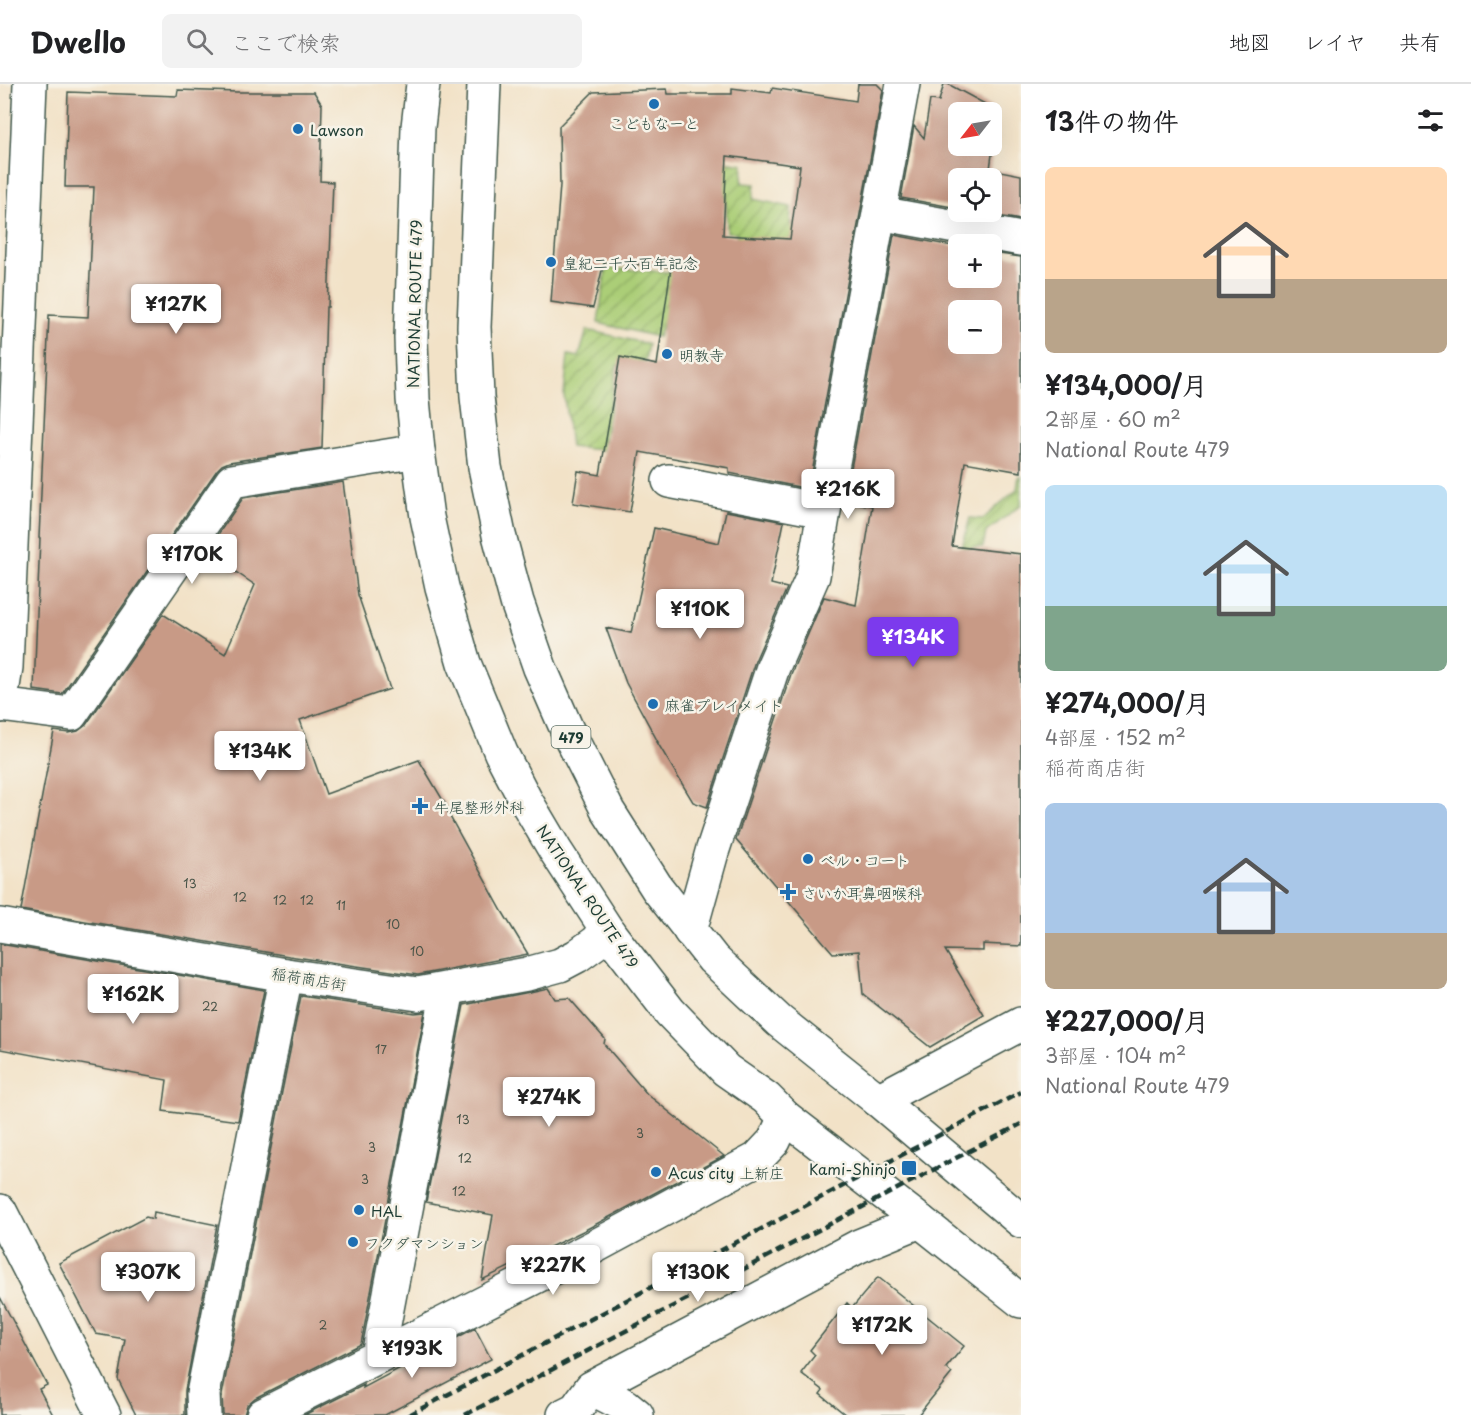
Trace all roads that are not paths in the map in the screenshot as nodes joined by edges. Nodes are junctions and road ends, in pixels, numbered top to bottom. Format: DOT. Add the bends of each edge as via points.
graph roads {
  1 [pos="30,84"];
  2 [pos="423,84"];
  3 [pos="484,84"];
  4 [pos="903,84"];
  5 [pos="879,213"];
  6 [pos="1021,239"];
  7 [pos="418,451"];
  8 [pos="669,481"];
  9 [pos="824,510"];
  10 [pos="3,666"];
  11 [pos="0,705"];
  12 [pos="0,925"];
  13 [pos="690,931"];
  14 [pos="609,933"];
  15 [pos="286,975"];
  16 [pos="448,989"];
  17 [pos="1021,1024"];
  18 [pos="878,1100"];
  19 [pos="785,1117"];
  20 [pos="0,1211"];
  21 [pos="920,1221"];
  22 [pos="1021,1221"];
  23 [pos="1021,1301"];
  24 [pos="378,1356"];
  25 [pos="591,1388"];
  26 [pos="104,1415"];
  27 [pos="204,1415"];
  28 [pos="263,1415"];
  29 [pos="564,1415"];
  30 [pos="636,1415"];
  1 -- 10 [label="main road"];
  2 -- 7 [label="main road, NATIONAL ROUTE 479" via="411,338"];
  3 -- 13 [label="main road, 479" via="474,327 485,466 499,535 536,657 568,732 608,811"];
  4 -- 5 [label="main road"];
  5 -- 6 [label="main road"];
  5 -- 9 [label="main road"];
  7 -- 11 [label="main road" via="232,481 71,714"];
  7 -- 14 [label="main road, NATIONAL ROUTE 479" via="442,587 480,705 526,801"];
  8 -- 9 [label="main road"];
  9 -- 13 [label="main road" via="813,576 772,668"];
  10 -- 11 [label="main road"];
  12 -- 15 [label="main road, 稲荷商店街"];
  13 -- 18 [label="main road, 479" via="713,960 779,1021"];
  14 -- 16 [label="main road, 稲荷商店街" via="560,965"];
  14 -- 19 [label="main road, NATIONAL ROUTE 479" via="670,1012 726,1070 766,1098"];
  15 -- 16 [label="main road, 稲荷商店街" via="418,994"];
  15 -- 27 [label="main road" via="203,1394"];
  16 -- 24 [label="main road"];
  17 -- 18 [label="main road"];
  18 -- 22 [label="main road, 479"];
  19 -- 21 [label="main road, NATIONAL ROUTE 479"];
  19 -- 24 [label="main road" via="774,1141 757,1160"];
  20 -- 26 [label="main road"];
  21 -- 23 [label="main road, NATIONAL ROUTE 479"];
  21 -- 25 [label="main road" via="859,1246"];
  24 -- 28 [label="main road"];
  25 -- 29 [label="main road" via="576,1409"];
  25 -- 30 [label="main road"];
}
